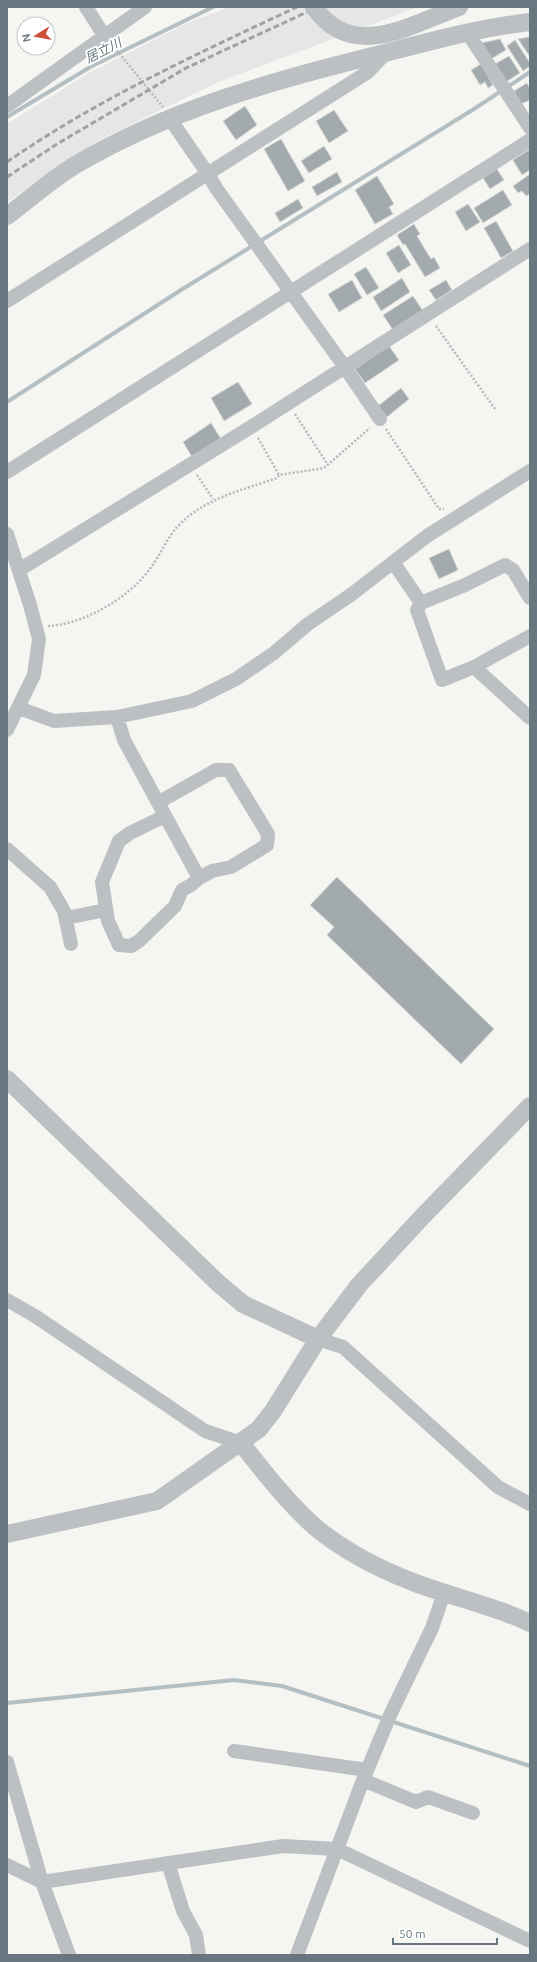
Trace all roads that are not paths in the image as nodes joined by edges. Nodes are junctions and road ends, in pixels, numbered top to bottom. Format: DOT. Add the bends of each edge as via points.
graph roads {
  1 [pos="86,7"];
  2 [pos="145,7"];
  3 [pos="314,7"];
  4 [pos="459,7"];
  5 [pos="530,22"];
  6 [pos="467,32"];
  7 [pos="109,41"];
  8 [pos="387,52"];
  9 [pos="7,106"];
  10 [pos="170,119"];
  11 [pos="530,128"];
  12 [pos="530,140"];
  13 [pos="208,174"];
  14 [pos="7,216"];
  15 [pos="530,248"];
  16 [pos="289,292"];
  17 [pos="7,301"];
  18 [pos="344,366"];
  19 [pos="380,419"];
  20 [pos="530,471"];
  21 [pos="7,472"];
  22 [pos="7,534"];
  23 [pos="393,562"];
  24 [pos="19,570"];
  25 [pos="530,598"];
  26 [pos="421,603"];
  27 [pos="530,636"];
  28 [pos="474,667"];
  29 [pos="19,708"];
  30 [pos="117,717"];
  31 [pos="530,718"];
  32 [pos="7,730"];
  33 [pos="159,802"];
  34 [pos="165,816"];
  35 [pos="7,849"];
  36 [pos="199,878"];
  37 [pos="106,910"];
  38 [pos="66,918"];
  39 [pos="71,944"];
  40 [pos="7,1079"];
  41 [pos="530,1106"];
  42 [pos="7,1300"];
  43 [pos="318,1339"];
  44 [pos="241,1443"];
  45 [pos="530,1504"];
  46 [pos="7,1534"];
  47 [pos="444,1593"];
  48 [pos="530,1623"];
  49 [pos="234,1751"];
  50 [pos="7,1762"];
  51 [pos="365,1775"];
  52 [pos="473,1813"];
  53 [pos="337,1849"];
  54 [pos="168,1863"];
  55 [pos="7,1865"];
  56 [pos="42,1882"];
  57 [pos="530,1941"];
  58 [pos="69,1955"];
  59 [pos="199,1955"];
  60 [pos="297,1955"];
  1 -- 7 [label="street"];
  2 -- 7 [label="street"];
  3 -- 4 [label="street, bridge" via="323,19 336,29 356,36 376,36"];
  5 -- 6 [label="street"];
  6 -- 8 [label="street"];
  6 -- 11 [label="street"];
  7 -- 9 [label="street"];
  8 -- 10 [label="street" via="255,88"];
  8 -- 13 [label="street" via="368,72"];
  10 -- 13 [label="street"];
  10 -- 14 [label="street" via="112,145 76,165"];
  12 -- 16 [label="street"];
  13 -- 16 [label="street"];
  13 -- 17 [label="street"];
  15 -- 18 [label="street"];
  16 -- 18 [label="street"];
  16 -- 21 [label="street"];
  18 -- 19 [label="street"];
  18 -- 24 [label="street" via="288,404"];
  20 -- 23 [label="street" via="427,536"];
  22 -- 24 [label="street"];
  23 -- 26 [label="street"];
  23 -- 30 [label="street" via="236,679 192,701"];
  24 -- 29 [label="street" via="39,639 34,675"];
  25 -- 26 [label="street" via="513,570 505,565 465,586"];
  26 -- 28 [label="street" via="417,610 442,680"];
  27 -- 28 [label="street"];
  28 -- 31 [label="street"];
  29 -- 30 [label="street" via="54,721"];
  29 -- 32 [label="street"];
  30 -- 33 [label="street" via="124,740"];
  33 -- 34 [label="street"];
  33 -- 36 [label="street" via="216,770 229,770 268,834 267,845 231,867 212,871"];
  34 -- 36 [label="street"];
  34 -- 37 [label="street" via="119,841 102,882"];
  35 -- 38 [label="street" via="50,887"];
  36 -- 37 [label="street" via="182,890 175,906 167,915 131,946 119,945"];
  37 -- 38 [label="street"];
  38 -- 39 [label="street"];
  40 -- 43 [label="street" via="218,1283 243,1304"];
  41 -- 43 [label="street" via="359,1285"];
  42 -- 44 [label="street" via="35,1316 205,1431"];
  43 -- 44 [label="street" via="273,1411 259,1429"];
  43 -- 45 [label="street" via="343,1347 498,1487"];
  44 -- 46 [label="street" via="157,1501"];
  44 -- 47 [label="street" via="282,1494 316,1527 356,1555 411,1582"];
  47 -- 48 [label="street" via="514,1615"];
  47 -- 51 [label="street" via="432,1628 391,1713"];
  49 -- 51 [label="street"];
  50 -- 56 [label="street"];
  51 -- 52 [label="street" via="416,1802 428,1797"];
  51 -- 53 [label="street"];
  53 -- 54 [label="street" via="283,1846"];
  53 -- 57 [label="street"];
  53 -- 60 [label="street"];
  54 -- 56 [label="street"];
  54 -- 59 [label="street" via="183,1911 196,1935"];
  55 -- 56 [label="street"];
  56 -- 58 [label="street"];
}
